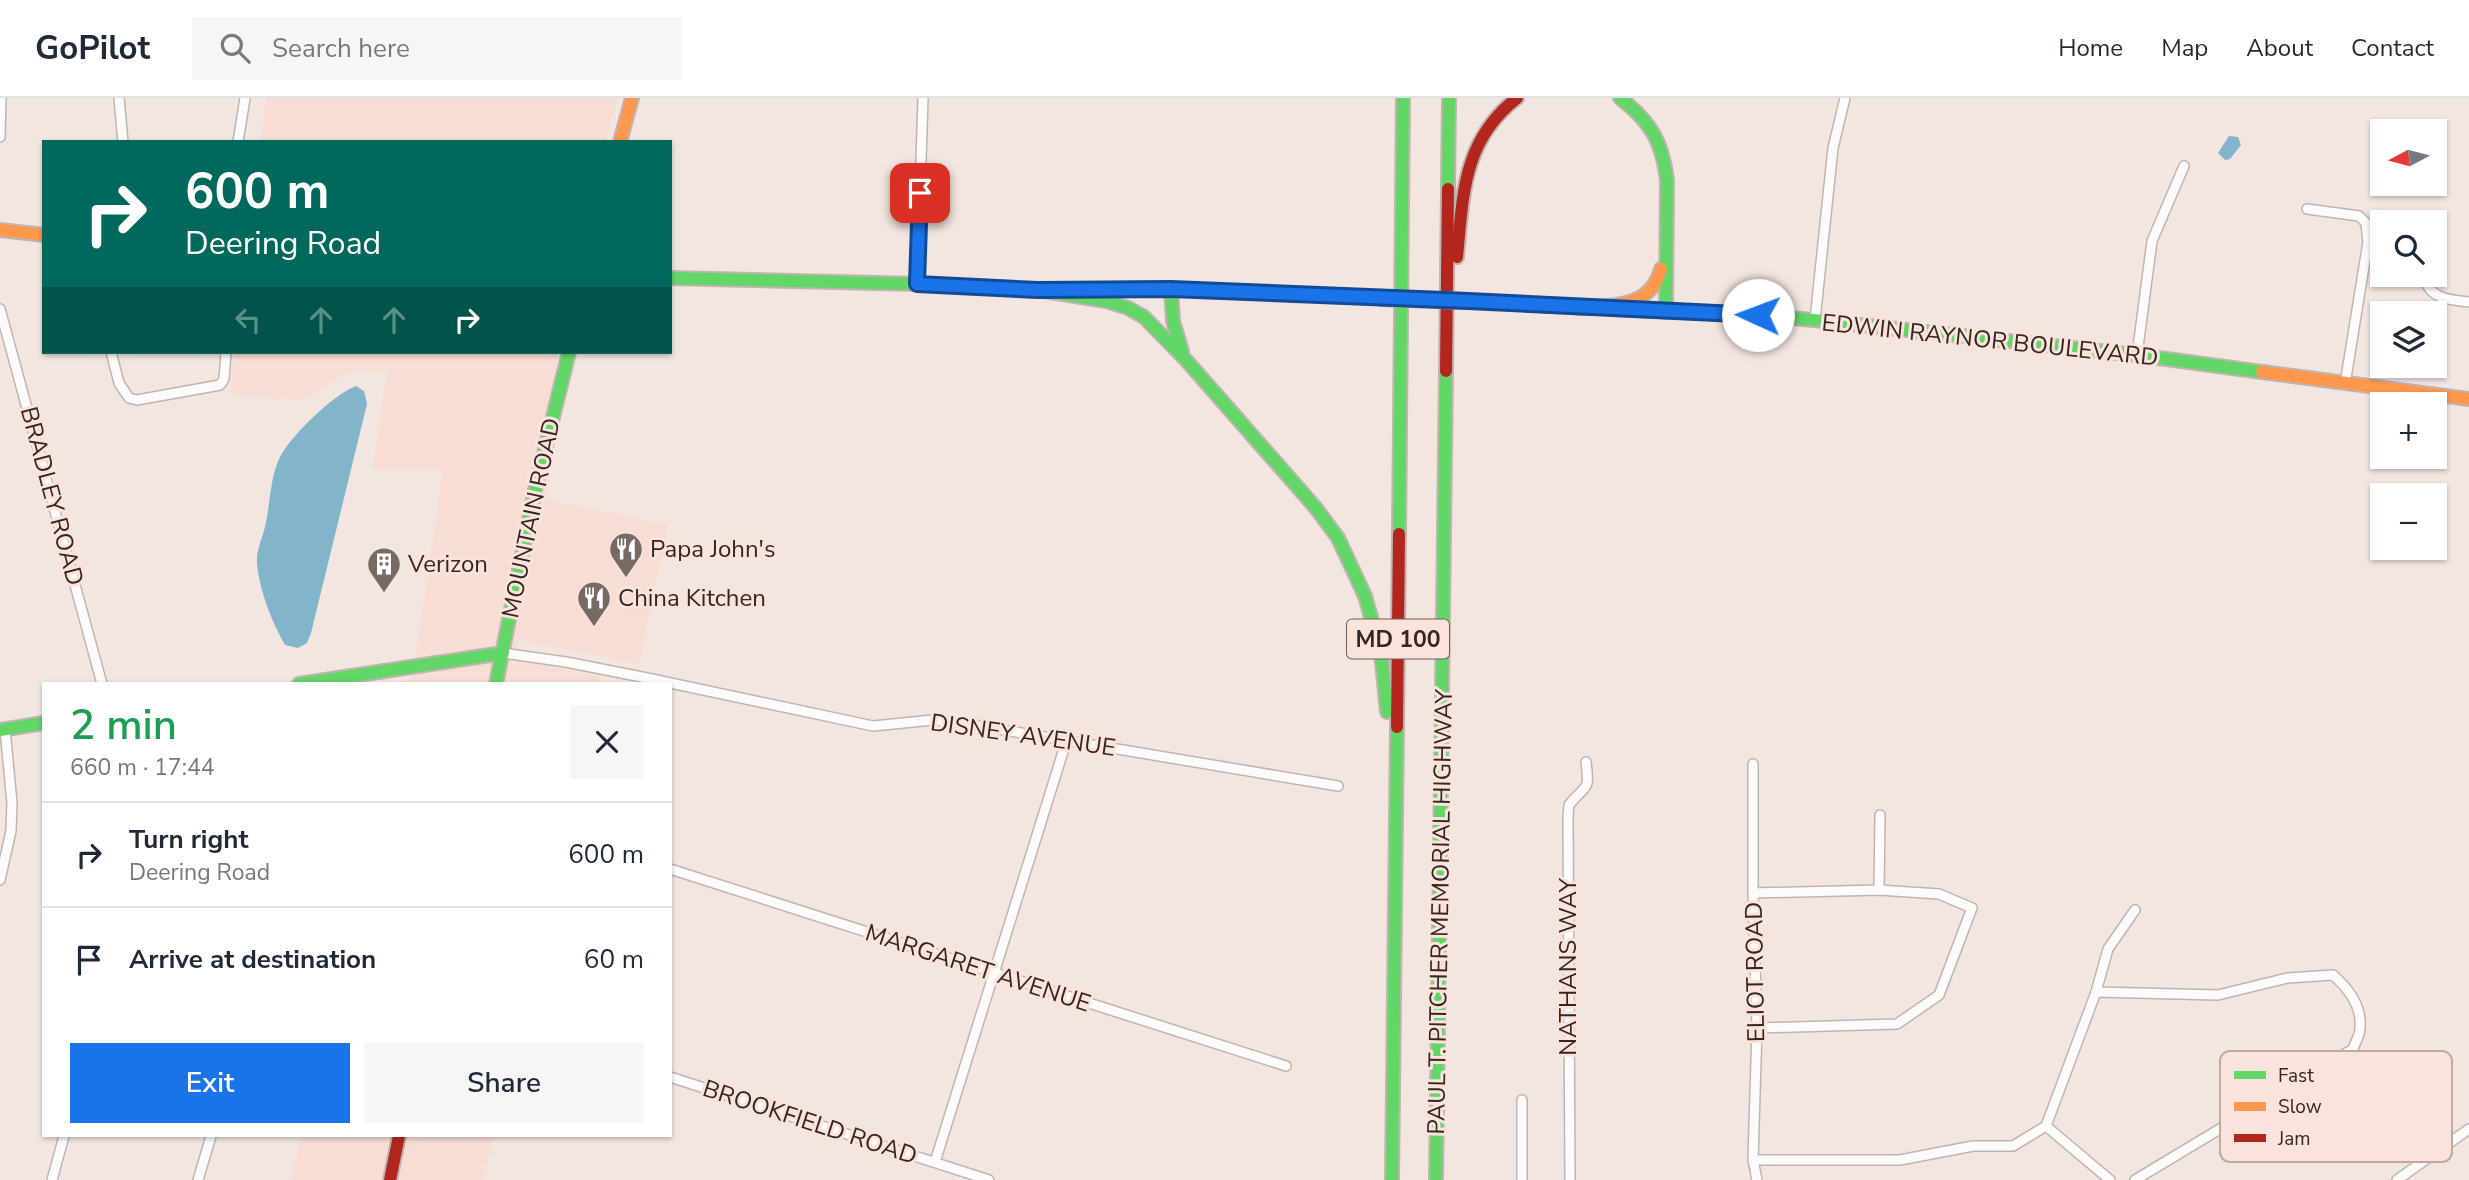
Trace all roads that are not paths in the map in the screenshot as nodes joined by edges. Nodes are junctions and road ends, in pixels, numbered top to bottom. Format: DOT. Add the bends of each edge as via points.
graph roads {
  1 [pos="1,98"];
  2 [pos="119,98"];
  3 [pos="245,98"];
  4 [pos="632,98"];
  5 [pos="923,98"];
  6 [pos="1404,98"];
  7 [pos="1449,98"];
  8 [pos="1517,98"];
  9 [pos="1620,98"];
  10 [pos="1845,98"];
  11 [pos="0,137"];
  12 [pos="123,140"];
  13 [pos="238,140"];
  14 [pos="621,140"];
  15 [pos="2184,166"];
  16 [pos="2307,209"];
  17 [pos="0,230"];
  18 [pos="42,235"];
  19 [pos="1664,246"];
  20 [pos="672,278"];
  21 [pos="917,284"];
  22 [pos="2428,287"];
  23 [pos="1171,289"];
  24 [pos="1038,290"];
  25 [pos="2469,302"];
  26 [pos="1579,308"];
  27 [pos="0,309"];
  28 [pos="1666,312"];
  29 [pos="1815,320"];
  30 [pos="112,354"];
  31 [pos="226,354"];
  32 [pos="569,354"];
  33 [pos="2137,355"];
  34 [pos="1186,360"];
  35 [pos="1447,371"];
  36 [pos="2345,384"];
  37 [pos="2469,399"];
  38 [pos="503,653"];
  39 [pos="344,681"];
  40 [pos="101,682"];
  41 [pos="496,682"];
  42 [pos="667,682"];
  43 [pos="672,683"];
  44 [pos="42,723"];
  45 [pos="3,729"];
  46 [pos="1067,739"];
  47 [pos="1586,762"];
  48 [pos="1753,764"];
  49 [pos="1338,786"];
  50 [pos="1880,815"];
  51 [pos="672,870"];
  52 [pos="0,880"];
  53 [pos="1879,890"];
  54 [pos="1753,893"];
  55 [pos="2135,910"];
  56 [pos="993,972"];
  57 [pos="2096,992"];
  58 [pos="1758,1028"];
  59 [pos="2350,1051"];
  60 [pos="1286,1066"];
  61 [pos="1393,1067"];
  62 [pos="672,1078"];
  63 [pos="1522,1100"];
  64 [pos="2046,1126"];
  65 [pos="2220,1129"];
  66 [pos="2469,1129"];
  67 [pos="64,1137"];
  68 [pos="211,1137"];
  69 [pos="399,1137"];
  70 [pos="2452,1141"];
  71 [pos="1753,1160"];
  72 [pos="935,1162"];
  73 [pos="2422,1162"];
  74 [pos="52,1180"];
  75 [pos="198,1180"];
  76 [pos="390,1180"];
  77 [pos="989,1180"];
  78 [pos="1392,1180"];
  79 [pos="1436,1180"];
  80 [pos="1522,1180"];
  81 [pos="1570,1180"];
  82 [pos="1757,1180"];
  83 [pos="2110,1180"];
  84 [pos="2136,1180"];
  85 [pos="2397,1180"];
  1 -- 11 [label="street"];
  2 -- 12 [label="street"];
  3 -- 13 [label="street"];
  4 -- 14 [label="main road"];
  5 -- 21 [label="street"];
  6 -- 61 [label="main road, PAUL T. PITCHER MEMORIAL HIGHWAY / MD 100"];
  7 -- 35 [label="main road, PAUL T. PITCHER MEMORIAL HIGHWAY / MD 100"];
  8 -- 35 [label="main road" via="1484,132 1467,175"];
  9 -- 19 [label="main road" via="1649,125 1665,157"];
  10 -- 29 [label="street" via="1833,148"];
  15 -- 33 [label="street" via="2152,241"];
  16 -- 36 [label="street" via="2359,216 2366,223 2368,242"];
  17 -- 18 [label="main road"];
  19 -- 26 [label="main road" via="1660,278 1646,297"];
  19 -- 28 [label="main road"];
  20 -- 21 [label="main road, EDWIN RAYNOR BOULEVARD"];
  21 -- 24 [label="main road, EDWIN RAYNOR BOULEVARD"];
  22 -- 25 [label="street" via="2447,300"];
  23 -- 24 [label="main road, EDWIN RAYNOR BOULEVARD"];
  23 -- 26 [label="main road, EDWIN RAYNOR BOULEVARD, bridge"];
  23 -- 34 [label="main road" via="1174,328"];
  24 -- 34 [label="main road" via="1128,308 1144,317"];
  26 -- 28 [label="main road, EDWIN RAYNOR BOULEVARD"];
  27 -- 40 [label="street, BRADLEY ROAD"];
  28 -- 29 [label="main road, EDWIN RAYNOR BOULEVARD"];
  29 -- 33 [label="main road, EDWIN RAYNOR BOULEVARD"];
  30 -- 31 [label="street" via="119,383 129,398 137,400 220,385"];
  32 -- 38 [label="main road, MOUNTAIN ROAD" via="535,489"];
  33 -- 36 [label="main road, EDWIN RAYNOR BOULEVARD"];
  34 -- 61 [label="main road" via="1338,538 1374,623 1386,689"];
  35 -- 79 [label="main road, PAUL T. PITCHER MEMORIAL HIGHWAY / MD 100"];
  36 -- 37 [label="main road, EDWIN RAYNOR BOULEVARD"];
  38 -- 39 [label="main road"];
  38 -- 41 [label="main road, MOUNTAIN ROAD"];
  38 -- 42 [label="street, DISNEY AVENUE"];
  43 -- 46 [label="street, DISNEY AVENUE" via="873,726 933,720"];
  44 -- 45 [label="main road"];
  45 -- 52 [label="street" via="12,803"];
  46 -- 49 [label="street, DISNEY AVENUE"];
  46 -- 56 [label="street"];
  47 -- 81 [label="street, NATHANS WAY" via="1586,790 1569,805 1568,817"];
  48 -- 54 [label="street, ELIOT ROAD"];
  50 -- 53 [label="street"];
  51 -- 56 [label="street, MARGARET AVENUE"];
  53 -- 54 [label="street"];
  53 -- 58 [label="street" via="1939,894 1972,908 1939,995 1897,1024"];
  54 -- 58 [label="street, ELIOT ROAD"];
  55 -- 57 [label="street" via="2108,949"];
  56 -- 60 [label="street, MARGARET AVENUE"];
  56 -- 72 [label="street"];
  57 -- 59 [label="street" via="2218,995 2287,978 2333,975 2356,1004 2360,1028"];
  57 -- 64 [label="street"];
  58 -- 71 [label="street, ELIOT ROAD"];
  61 -- 78 [label="main road, PAUL T. PITCHER MEMORIAL HIGHWAY / MD 100"];
  62 -- 72 [label="street, BROOKFIELD ROAD"];
  63 -- 80 [label="street"];
  64 -- 71 [label="street" via="2013,1146 1973,1146 1900,1160"];
  64 -- 83 [label="street"];
  65 -- 84 [label="street"];
  66 -- 70 [label="street"];
  67 -- 74 [label="street"];
  68 -- 75 [label="street"];
  69 -- 76 [label="main road"];
  71 -- 82 [label="street, ELIOT ROAD"];
  72 -- 77 [label="street, BROOKFIELD ROAD"];
  73 -- 85 [label="street"];
}
